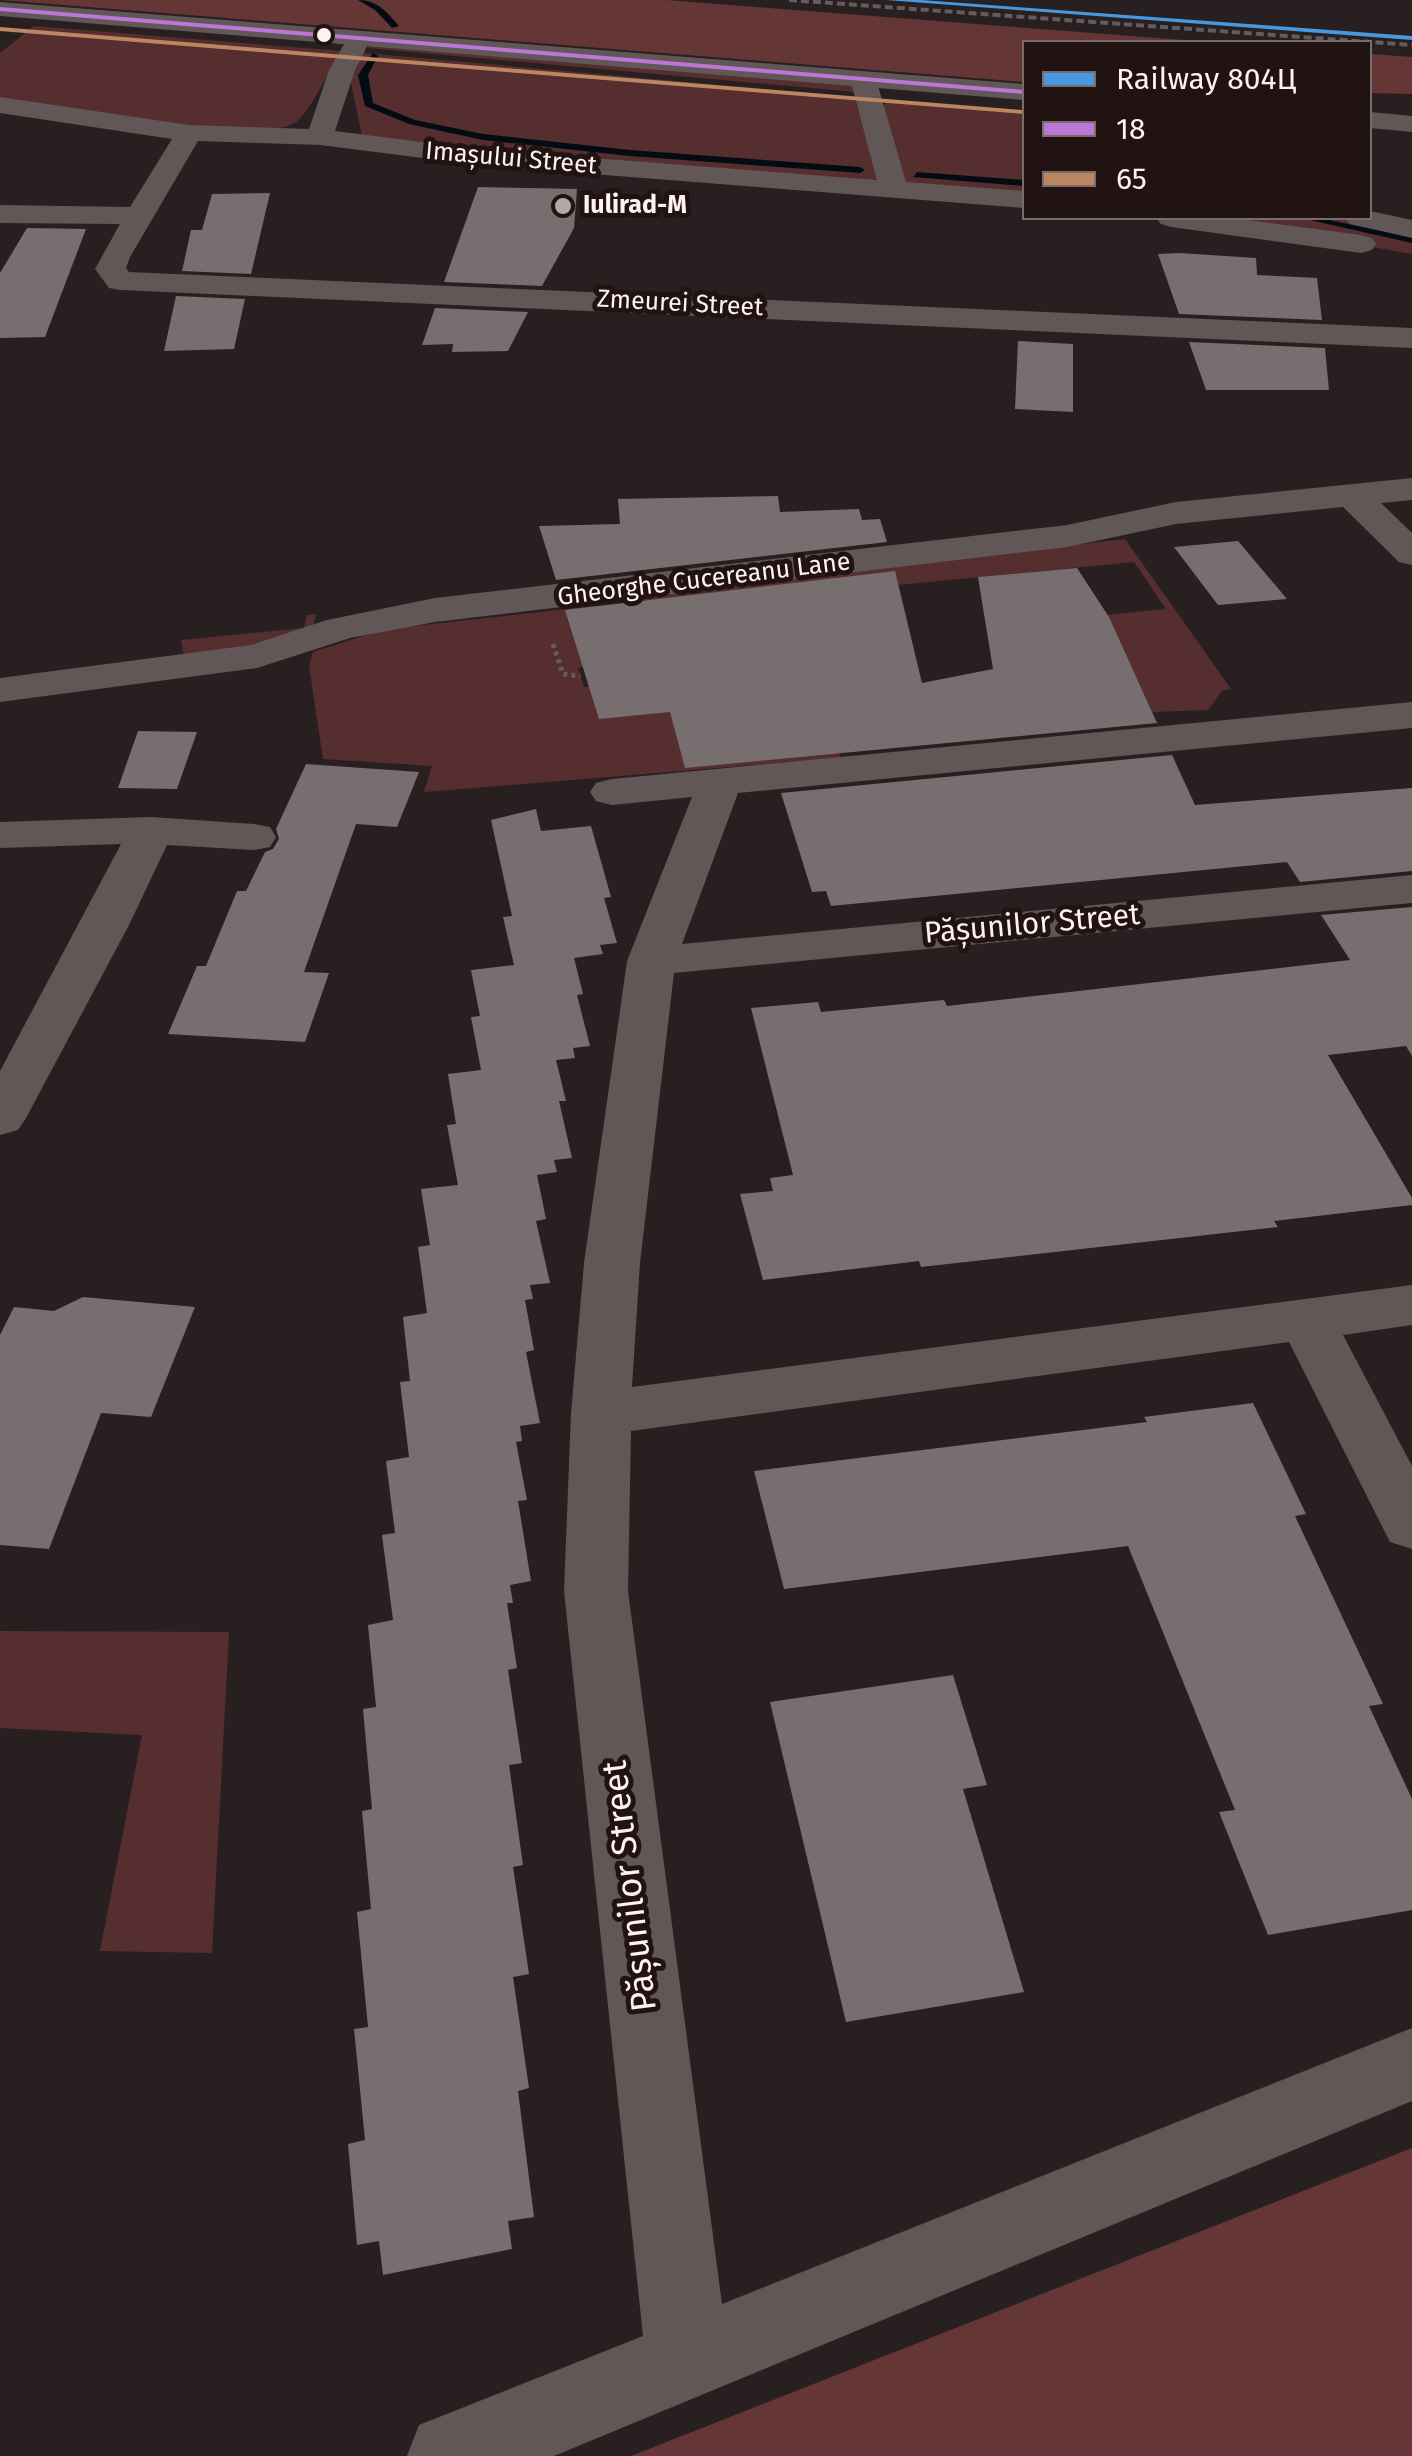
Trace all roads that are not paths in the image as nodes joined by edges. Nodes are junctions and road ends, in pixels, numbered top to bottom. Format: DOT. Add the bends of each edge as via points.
graph roads {
  1 [pos="0,10"];
  2 [pos="359,38"];
  3 [pos="863,78"];
  4 [pos="1022,92"];
  5 [pos="0,105"];
  6 [pos="1372,120"];
  7 [pos="1412,124"];
  8 [pos="189,134"];
  9 [pos="320,137"];
  10 [pos="893,188"];
  11 [pos="1022,200"];
  12 [pos="0,214"];
  13 [pos="140,216"];
  14 [pos="1203,220"];
  15 [pos="1412,229"];
  16 [pos="1360,230"];
  17 [pos="1412,338"];
  18 [pos="1412,489"];
  19 [pos="1352,496"];
  20 [pos="1412,554"];
  21 [pos="0,690"];
  22 [pos="1412,715"];
  23 [pos="720,783"];
  24 [pos="612,792"];
  25 [pos="151,830"];
  26 [pos="6,835"];
  27 [pos="254,836"];
  28 [pos="1412,889"];
  29 [pos="120,892"];
  30 [pos="651,961"];
  31 [pos="0,1118"];
  32 [pos="1412,1305"];
  33 [pos="1306,1319"];
  34 [pos="601,1413"];
  35 [pos="1412,1525"];
  36 [pos="1412,2064"];
  37 [pos="687,2357"];
  38 [pos="450,2456"];
  1 -- 2 [label="main road"];
  2 -- 3 [label="main road"];
  2 -- 9 [label="street"];
  3 -- 4 [label="main road"];
  3 -- 10 [label="street"];
  5 -- 8 [label="street, Imașului Street"];
  6 -- 7 [label="main road"];
  8 -- 9 [label="street, Imașului Street"];
  8 -- 13 [label="street, Zmeurei Street"];
  9 -- 10 [label="street, Imașului Street" via="478,157"];
  10 -- 11 [label="street, Imașului Street"];
  12 -- 13 [label="street"];
  13 -- 17 [label="street, Zmeurei Street" via="110,268 133,284"];
  14 -- 16 [label="street"];
  15 -- 16 [label="street"];
  18 -- 19 [label="street, Gheorghe Cucereanu Lane"];
  19 -- 20 [label="street"];
  19 -- 21 [label="street, Gheorghe Cucereanu Lane" via="435,610 341,628 257,656"];
  22 -- 23 [label="street"];
  23 -- 24 [label="street"];
  23 -- 30 [label="street, Pășunilor Street"];
  25 -- 26 [label="street"];
  25 -- 27 [label="street"];
  25 -- 29 [label="street"];
  26 -- 29 [label="street"];
  28 -- 30 [label="street, Pășunilor Street"];
  29 -- 31 [label="street"];
  30 -- 34 [label="street, Pășunilor Street" via="612,1263"];
  32 -- 33 [label="street"];
  33 -- 34 [label="street"];
  33 -- 35 [label="street"];
  34 -- 37 [label="street, Pășunilor Street" via="596,1590"];
  36 -- 37 [label="street"];
  37 -- 38 [label="street"];
}
